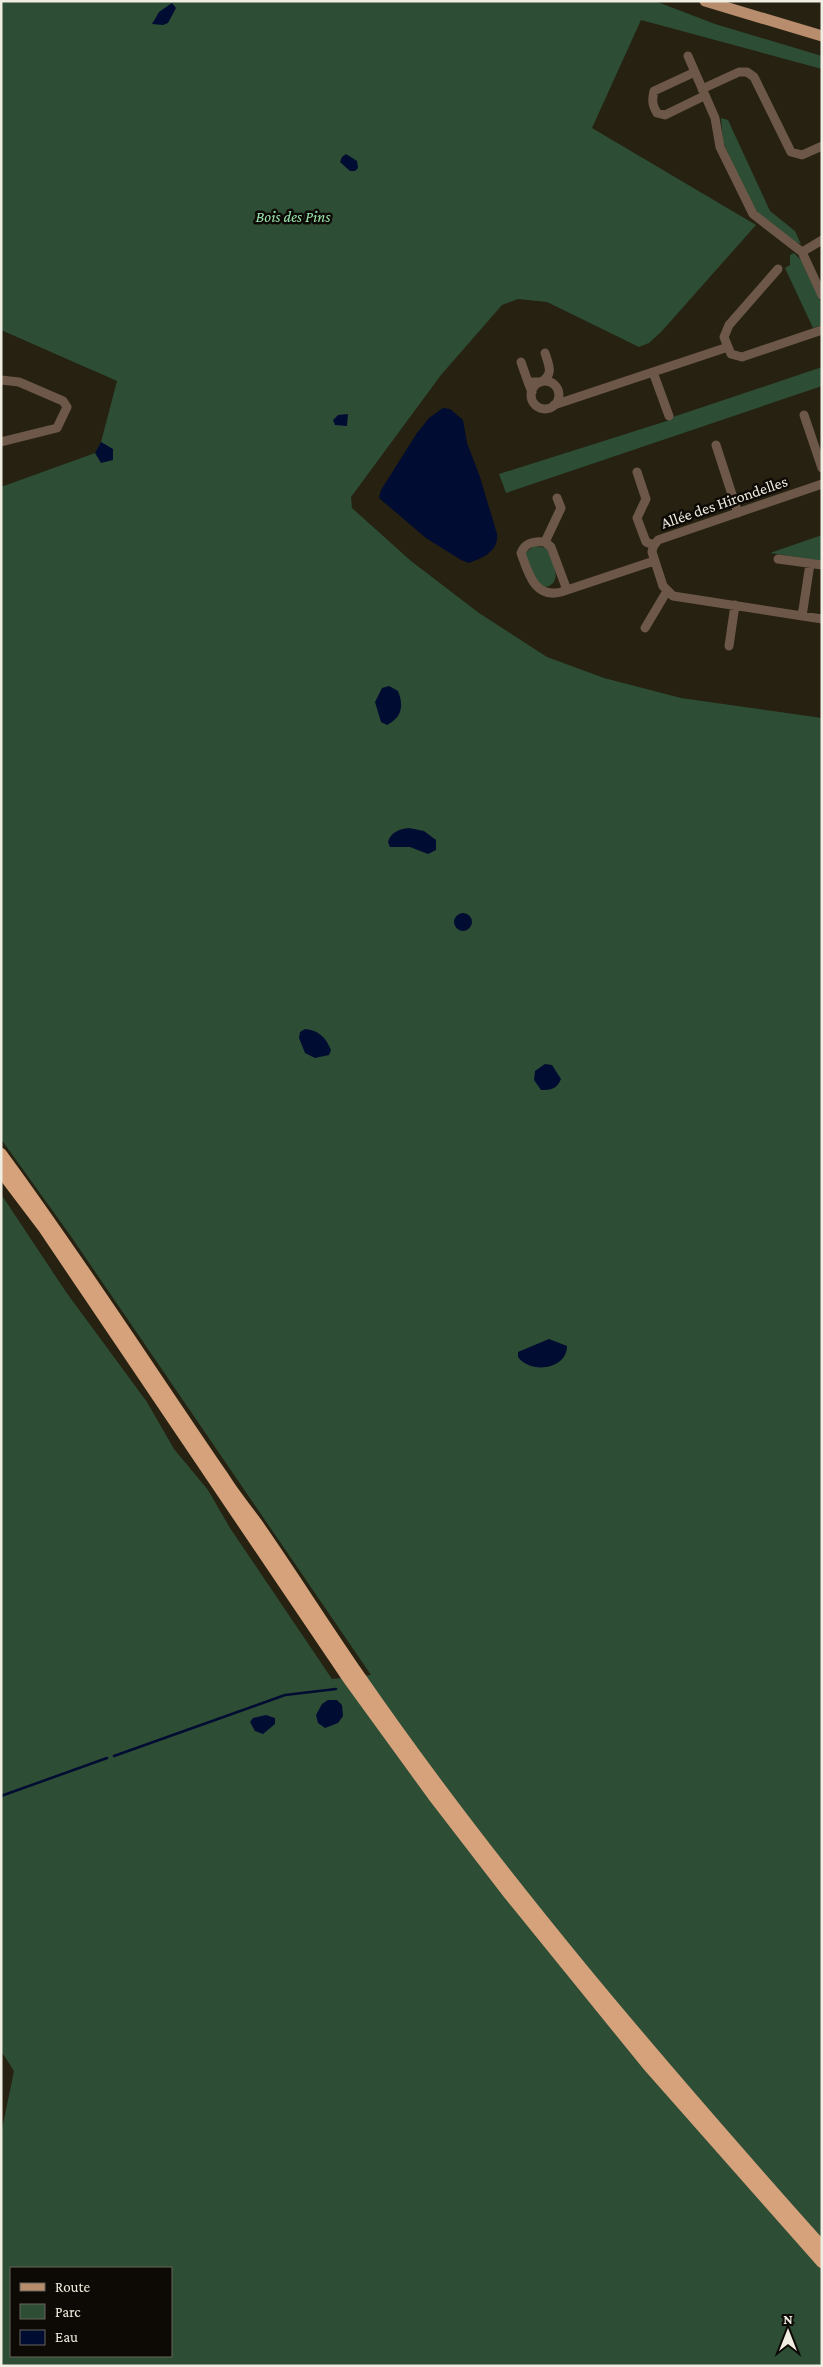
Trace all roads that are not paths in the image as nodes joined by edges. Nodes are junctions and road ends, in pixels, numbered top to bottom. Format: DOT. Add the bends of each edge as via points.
graph roads {
  1 [pos="705,1"];
  2 [pos="822,36"];
  3 [pos="688,56"];
  4 [pos="695,72"];
  5 [pos="703,92"];
  6 [pos="822,146"];
  7 [pos="822,240"];
  8 [pos="802,252"];
  9 [pos="778,269"];
  10 [pos="822,295"];
  11 [pos="822,330"];
  12 [pos="728,347"];
  13 [pos="545,353"];
  14 [pos="521,362"];
  15 [pos="653,372"];
  16 [pos="1,380"];
  17 [pos="528,382"];
  18 [pos="541,382"];
  19 [pos="532,392"];
  20 [pos="554,405"];
  21 [pos="804,415"];
  22 [pos="668,416"];
  23 [pos="1,442"];
  24 [pos="716,444"];
  25 [pos="822,468"];
  26 [pos="637,472"];
  27 [pos="822,484"];
  28 [pos="557,498"];
  29 [pos="738,513"];
  30 [pos="545,542"];
  31 [pos="654,545"];
  32 [pos="778,559"];
  33 [pos="654,561"];
  34 [pos="810,564"];
  35 [pos="822,565"];
  36 [pos="567,590"];
  37 [pos="667,592"];
  38 [pos="735,605"];
  39 [pos="802,616"];
  40 [pos="822,619"];
  41 [pos="645,628"];
  42 [pos="729,646"];
  43 [pos="1,1154"];
  44 [pos="1,1171"];
  45 [pos="822,2246"];
  46 [pos="822,2262"];
  1 -- 2 [label="main road"];
  3 -- 4 [label="street"];
  4 -- 5 [label="street"];
  4 -- 5 [label="street" via="654,91 654,107 657,113 665,114"];
  5 -- 6 [label="street" via="739,72 747,72 754,77 791,152 802,155"];
  5 -- 8 [label="street" via="715,118 720,147 753,214"];
  7 -- 8 [label="street"];
  8 -- 10 [label="street"];
  9 -- 12 [label="street" via="729,325 724,337"];
  11 -- 12 [label="street" via="742,357 731,354"];
  12 -- 15 [label="street"];
  13 -- 18 [label="street" via="551,370 548,378"];
  14 -- 17 [label="street"];
  15 -- 20 [label="street"];
  15 -- 22 [label="street"];
  16 -- 23 [label="street" via="22,383 62,401 67,407 56,428"];
  17 -- 18 [label="street"];
  17 -- 19 [label="street"];
  18 -- 19 [label="street"];
  18 -- 20 [label="street" via="550,382 557,388 559,397"];
  19 -- 20 [label="street" via="537,406 545,409"];
  21 -- 25 [label="street"];
  24 -- 29 [label="street"];
  26 -- 31 [label="street" via="646,499 637,518 646,542"];
  27 -- 29 [label="street, Allée des Hirondelles"];
  28 -- 30 [label="street" via="561,508"];
  29 -- 31 [label="street, Allée des Hirondelles" via="658,540"];
  30 -- 36 [label="street" via="551,547"];
  30 -- 36 [label="street" via="528,544 521,553 531,580 548,593"];
  31 -- 33 [label="street, Allée des Hirondelles"];
  32 -- 34 [label="street"];
  33 -- 36 [label="street"];
  33 -- 37 [label="street, Allée des Hirondelles"];
  34 -- 35 [label="street"];
  34 -- 39 [label="street"];
  37 -- 38 [label="street" via="673,596"];
  37 -- 41 [label="street"];
  38 -- 39 [label="street"];
  38 -- 42 [label="street"];
  39 -- 40 [label="street"];
  43 -- 45 [label="highway" via="69,1248 360,1677 441,1788 518,1889 657,2060"];
  44 -- 46 [label="highway" via="55,1245 348,1678 433,1795 642,2058"];
}
